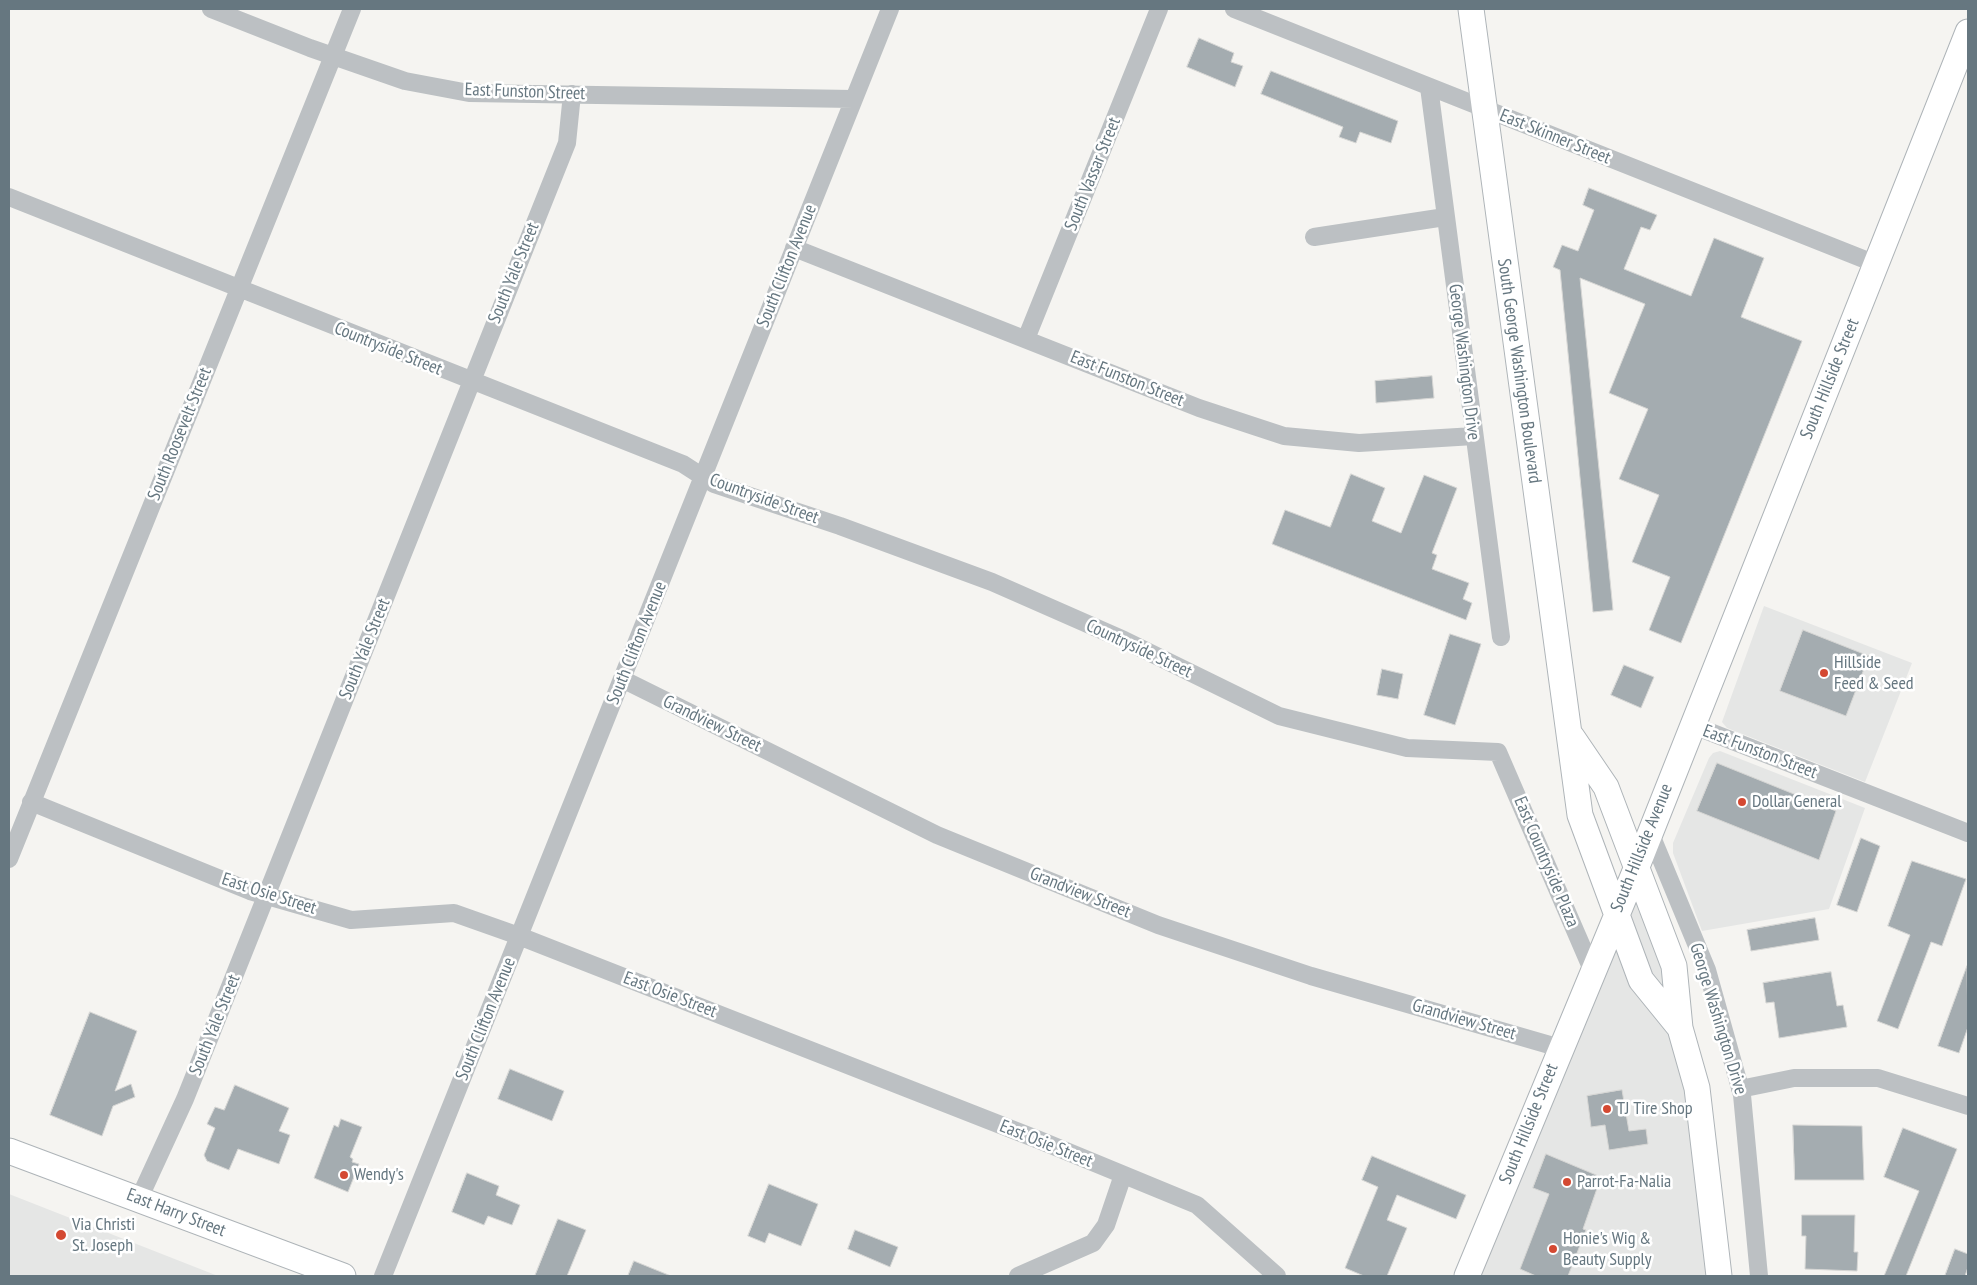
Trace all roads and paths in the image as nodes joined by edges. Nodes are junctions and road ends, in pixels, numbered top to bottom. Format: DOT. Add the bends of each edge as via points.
graph roads {
  1 [pos="211,9"];
  2 [pos="352,9"];
  3 [pos="890,9"];
  4 [pos="1159,9"];
  5 [pos="1234,9"];
  6 [pos="1471,9"];
  7 [pos="1968,32"];
  8 [pos="332,56"];
  9 [pos="1428,87"];
  10 [pos="572,94"];
  11 [pos="853,99"];
  12 [pos="1484,109"];
  13 [pos="9,197"];
  14 [pos="1445,217"];
  15 [pos="1314,237"];
  16 [pos="794,248"];
  17 [pos="1876,264"];
  18 [pos="240,289"];
  19 [pos="1026,339"];
  20 [pos="471,382"];
  21 [pos="1474,436"];
  22 [pos="703,477"];
  23 [pos="1501,636"];
  24 [pos="622,679"];
  25 [pos="1692,725"];
  26 [pos="1569,733"];
  27 [pos="1498,752"];
  28 [pos="31,802"];
  29 [pos="1649,830"];
  30 [pos="1968,833"];
  31 [pos="9,859"];
  32 [pos="1636,869"];
  33 [pos="267,896"];
  34 [pos="1616,915"];
  35 [pos="519,936"];
  36 [pos="1593,972"];
  37 [pos="1680,1028"];
  38 [pos="1560,1048"];
  39 [pos="1740,1089"];
  40 [pos="1968,1106"];
  41 [pos="9,1150"];
  42 [pos="1123,1175"];
  43 [pos="138,1199"];
  44 [pos="343,1276"];
  45 [pos="383,1276"];
  46 [pos="1018,1276"];
  47 [pos="1277,1276"];
  48 [pos="1467,1276"];
  49 [pos="1719,1276"];
  50 [pos="1759,1276"];
  1 -- 8 [label="street, East Funston Street"];
  2 -- 8 [label="street, South Roosevelt Street"];
  3 -- 11 [label="street, South Clifton Avenue"];
  4 -- 19 [label="street, South Vassar Street"];
  5 -- 9 [label="street, East Skinner Street"];
  6 -- 12 [label="main road, South George Washington Boulevard"];
  7 -- 17 [label="main road, South Hillside Street"];
  8 -- 10 [label="street, East Funston Street" via="405,81 469,92"];
  8 -- 18 [label="street, South Roosevelt Street"];
  9 -- 12 [label="street, East Skinner Street"];
  9 -- 14 [label="street, George Washington Drive"];
  10 -- 11 [label="street, East Funston Street"];
  10 -- 20 [label="street, South Yale Street" via="567,143"];
  11 -- 16 [label="street, South Clifton Avenue"];
  12 -- 17 [label="street, East Skinner Street"];
  12 -- 26 [label="main road, South George Washington Boulevard"];
  13 -- 18 [label="street, Countryside Street"];
  14 -- 15 [label="street"];
  14 -- 21 [label="street, George Washington Drive"];
  16 -- 19 [label="street, East Funston Street"];
  16 -- 22 [label="street, South Clifton Avenue"];
  17 -- 25 [label="main road, South Hillside Street"];
  18 -- 20 [label="street, Countryside Street"];
  18 -- 28 [label="street, South Roosevelt Street"];
  19 -- 21 [label="street, East Funston Street" via="1199,408 1284,436 1359,443"];
  20 -- 22 [label="street, Countryside Street" via="683,464"];
  20 -- 33 [label="street, South Yale Street"];
  21 -- 23 [label="street, George Washington Drive"];
  22 -- 24 [label="street, South Clifton Avenue"];
  22 -- 27 [label="street, Countryside Street" via="714,484 992,582 1124,640 1279,716 1407,748"];
  24 -- 35 [label="street, South Clifton Avenue"];
  24 -- 38 [label="street, Grandview Street" via="937,835 1158,925 1311,976"];
  25 -- 29 [label="main road, South Hillside Avenue"];
  25 -- 30 [label="street, East Funston Street"];
  26 -- 32 [label="main road, South George Washington Boulevard" via="1606,787"];
  26 -- 34 [label="main road, South George Washington Boulevard" via="1580,815"];
  27 -- 36 [label="street, East Countryside Plaza"];
  28 -- 31 [label="street, South Roosevelt Street"];
  28 -- 33 [label="street, East Osie Street"];
  29 -- 32 [label="main road, South Hillside Avenue"];
  29 -- 39 [label="street, George Washington Drive" via="1707,970"];
  32 -- 34 [label="main road, South Hillside Avenue"];
  32 -- 37 [label="main road, South George Washington Boulevard" via="1674,966"];
  33 -- 35 [label="street, East Osie Street" via="351,920 454,913"];
  33 -- 43 [label="street, South Yale Street" via="185,1099"];
  34 -- 36 [label="main road, South Hillside Avenue"];
  34 -- 37 [label="main road, South George Washington Boulevard" via="1641,980"];
  35 -- 42 [label="street, East Osie Street"];
  35 -- 45 [label="street, South Clifton Avenue"];
  36 -- 38 [label="main road, South Hillside Street"];
  37 -- 49 [label="main road, South George Washington Boulevard" via="1697,1088"];
  38 -- 48 [label="main road, South Hillside Street"];
  39 -- 40 [label="street" via="1794,1078 1878,1078"];
  39 -- 50 [label="street, George Washington Drive"];
  41 -- 43 [label="main road, East Harry Street"];
  42 -- 46 [label="street" via="1106,1225 1093,1243"];
  42 -- 47 [label="street, East Osie Street" via="1197,1205"];
  43 -- 44 [label="main road, East Harry Street"];
}
